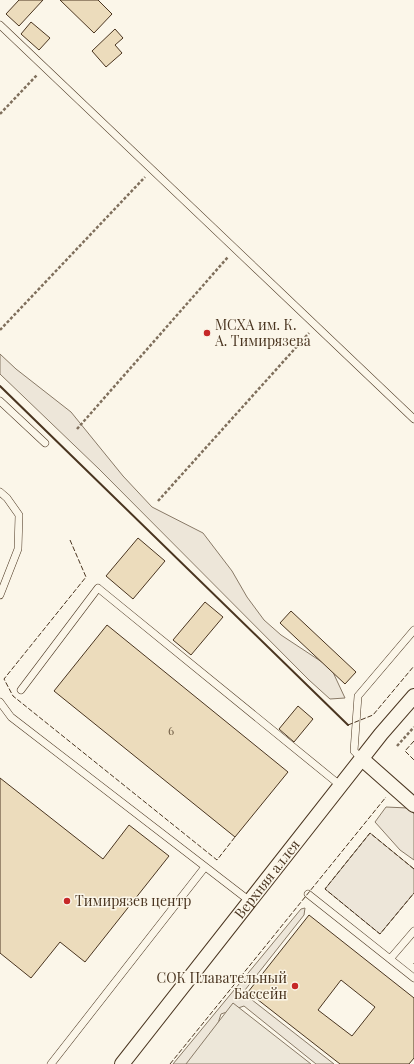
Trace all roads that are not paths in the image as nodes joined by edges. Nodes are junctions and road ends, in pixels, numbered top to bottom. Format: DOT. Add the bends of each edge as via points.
graph roads {
  1 [pos="0,25"];
  2 [pos="0,401"];
  3 [pos="414,419"];
  4 [pos="44,443"];
  5 [pos="0,492"];
  6 [pos="0,596"];
  7 [pos="414,630"];
  8 [pos="21,690"];
  9 [pos="414,696"];
  10 [pos="0,702"];
  11 [pos="362,759"];
  12 [pos="341,786"];
  13 [pos="414,805"];
  14 [pos="206,867"];
  15 [pos="308,894"];
  16 [pos="251,902"];
  17 [pos="414,930"];
  18 [pos="390,959"];
  19 [pos="414,978"];
  20 [pos="51,1064"];
  21 [pos="122,1064"];
  1 -- 3 [label="lane"];
  2 -- 4 [label="lane"];
  5 -- 6 [label="lane" via="19,515 18,549"];
  7 -- 11 [label="lane" via="358,696 354,751"];
  8 -- 12 [label="lane" via="98,588"];
  9 -- 11 [label="street, Верхняя аллея"];
  10 -- 14 [label="lane" via="11,717"];
  11 -- 12 [label="street, Верхняя аллея"];
  11 -- 13 [label="street"];
  12 -- 16 [label="street, Верхняя аллея"];
  14 -- 16 [label="lane"];
  14 -- 20 [label="lane"];
  15 -- 18 [label="lane"];
  16 -- 21 [label="street, Верхняя аллея"];
  17 -- 18 [label="lane"];
  18 -- 19 [label="lane"];
}
